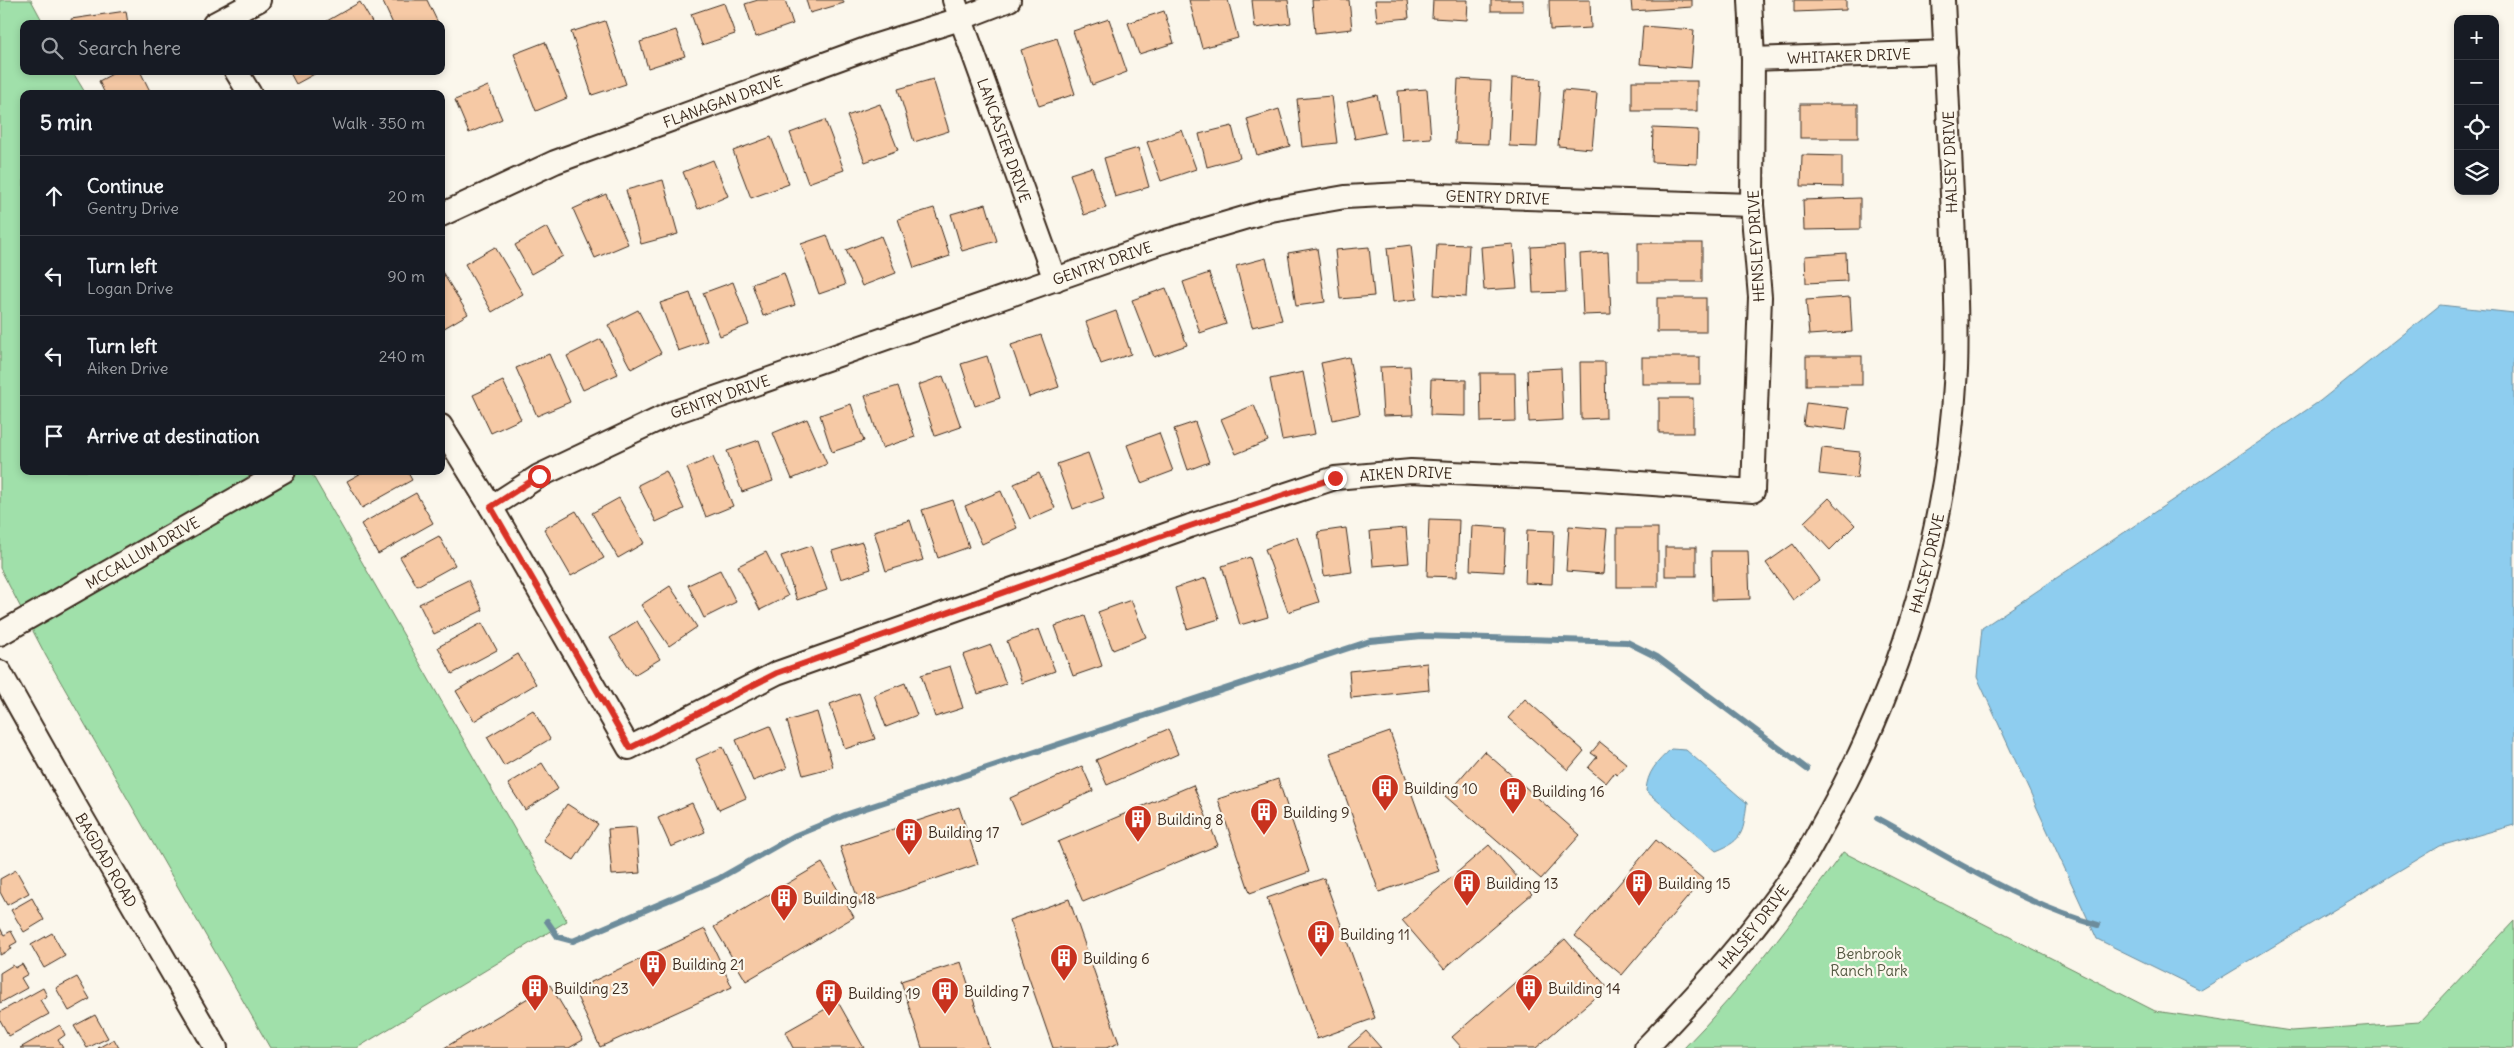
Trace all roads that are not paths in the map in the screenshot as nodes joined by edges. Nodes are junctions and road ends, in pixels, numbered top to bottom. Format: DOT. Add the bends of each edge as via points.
graph roads {
  1 [pos="259,0"];
  2 [pos="1009,0"];
  3 [pos="1750,0"];
  4 [pos="1944,0"];
  5 [pos="957,10"];
  6 [pos="222,20"];
  7 [pos="1946,52"];
  8 [pos="1753,58"];
  9 [pos="238,75"];
  10 [pos="248,90"];
  11 [pos="1752,205"];
  12 [pos="445,213"];
  13 [pos="1055,280"];
  14 [pos="445,432"];
  15 [pos="277,475"];
  16 [pos="1753,491"];
  17 [pos="491,507"];
  18 [pos="0,634"];
  19 [pos="0,672"];
  20 [pos="216,1048"];
  21 [pos="1646,1048"];
  1 -- 6 [label="street"];
  2 -- 5 [label="street, FLANAGAN DRIVE"];
  3 -- 8 [label="street, HENSLEY DRIVE"];
  4 -- 7 [label="street, HALSEY DRIVE"];
  5 -- 12 [label="street, FLANAGAN DRIVE" via="874,46 556,162"];
  5 -- 13 [label="street, LANCASTER DRIVE"];
  7 -- 8 [label="street, WHITAKER DRIVE"];
  7 -- 21 [label="street, HALSEY DRIVE" via="1956,288 1956,368 1942,493 1914,613 1868,737 1804,858 1724,965"];
  8 -- 11 [label="street, HENSLEY DRIVE"];
  9 -- 10 [label="street"];
  11 -- 13 [label="street, GENTRY DRIVE" via="1403,194 1345,197 1271,210 1156,244"];
  11 -- 16 [label="street, HENSLEY DRIVE" via="1760,297"];
  13 -- 17 [label="street, GENTRY DRIVE" via="672,413 539,476"];
  14 -- 17 [label="street"];
  15 -- 18 [label="street, MCCALLUM DRIVE"];
  16 -- 17 [label="street, AIKEN DRIVE" via="1411,471 1335,478 1190,526 777,673 630,748"];
  19 -- 20 [label="street, BAGDAD ROAD"];
}
